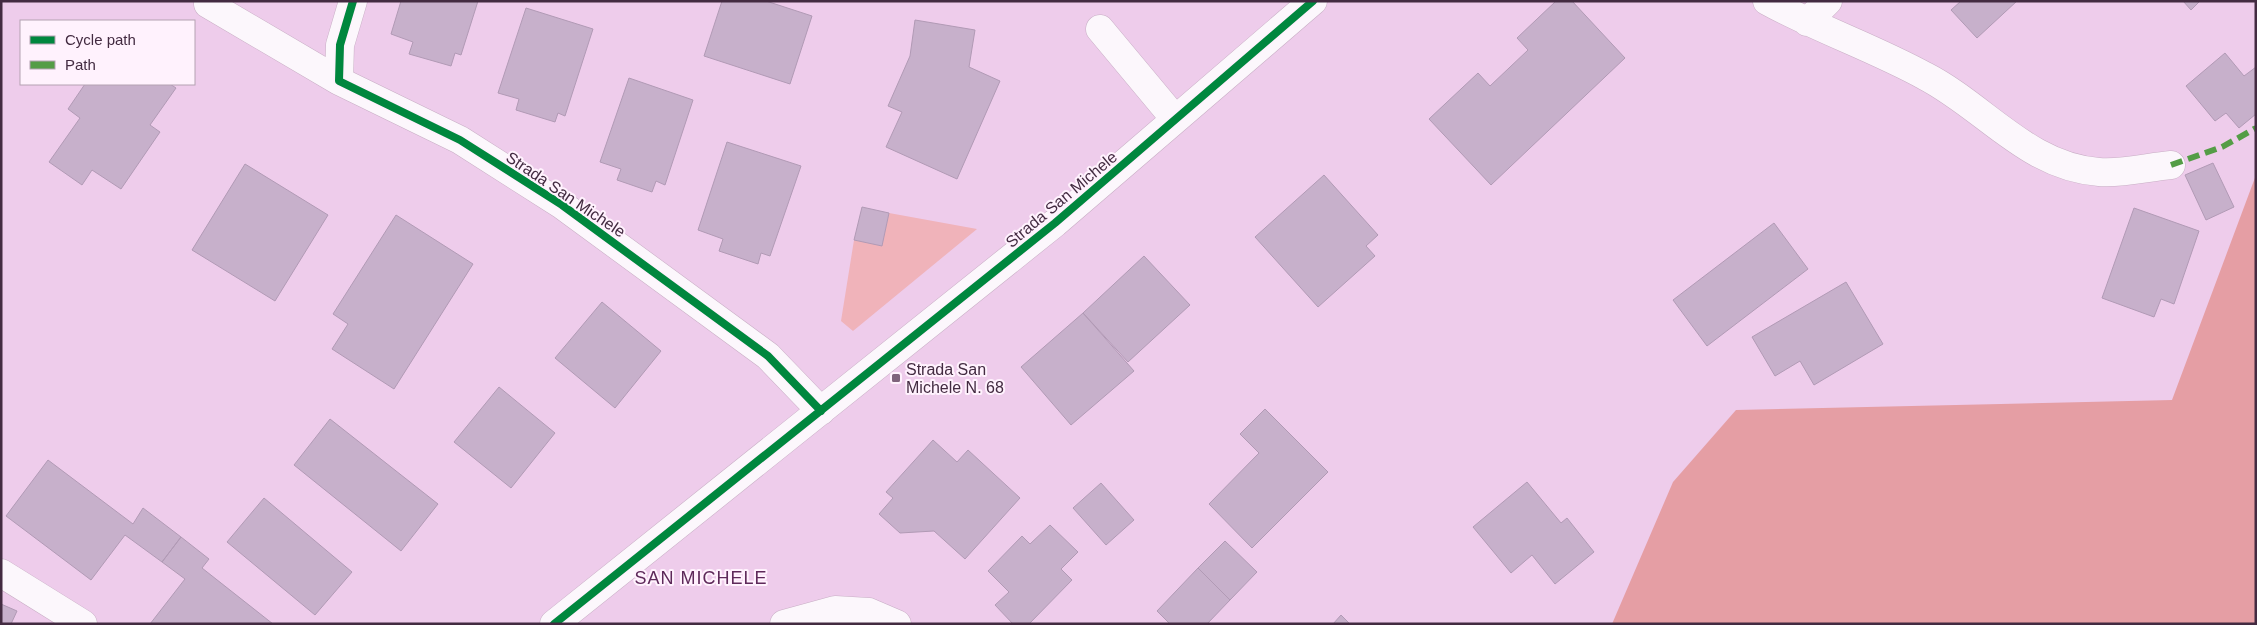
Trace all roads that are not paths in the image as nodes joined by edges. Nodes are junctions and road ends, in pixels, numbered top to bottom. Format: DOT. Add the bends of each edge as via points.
graph roads {
  1 [pos="353,1"];
  2 [pos="1313,1"];
  3 [pos="1766,1"];
  4 [pos="1828,1"];
  5 [pos="208,4"];
  6 [pos="1807,22"];
  7 [pos="1100,29"];
  8 [pos="339,81"];
  9 [pos="1175,119"];
  10 [pos="2171,165"];
  11 [pos="821,411"];
  12 [pos="1,573"];
  13 [pos="84,624"];
  14 [pos="554,624"];
  15 [pos="784,624"];
  16 [pos="897,624"];
  1 -- 8 [label="street" via="340,45"];
  2 -- 9 [label="street, Strada San Michele"];
  3 -- 6 [label="street"];
  4 -- 6 [label="street"];
  5 -- 8 [label="street, Strada San Michele"];
  6 -- 10 [label="street" via="1926,76 2039,155 2062,166 2100,172"];
  7 -- 9 [label="street"];
  8 -- 11 [label="street, Strada San Michele" via="460,140 562,205 768,356"];
  9 -- 11 [label="street, Strada San Michele" via="1055,223"];
  11 -- 14 [label="street, Strada San Michele"];
  12 -- 13 [label="street"];
  15 -- 16 [label="street" via="835,610 869,612"];
}
